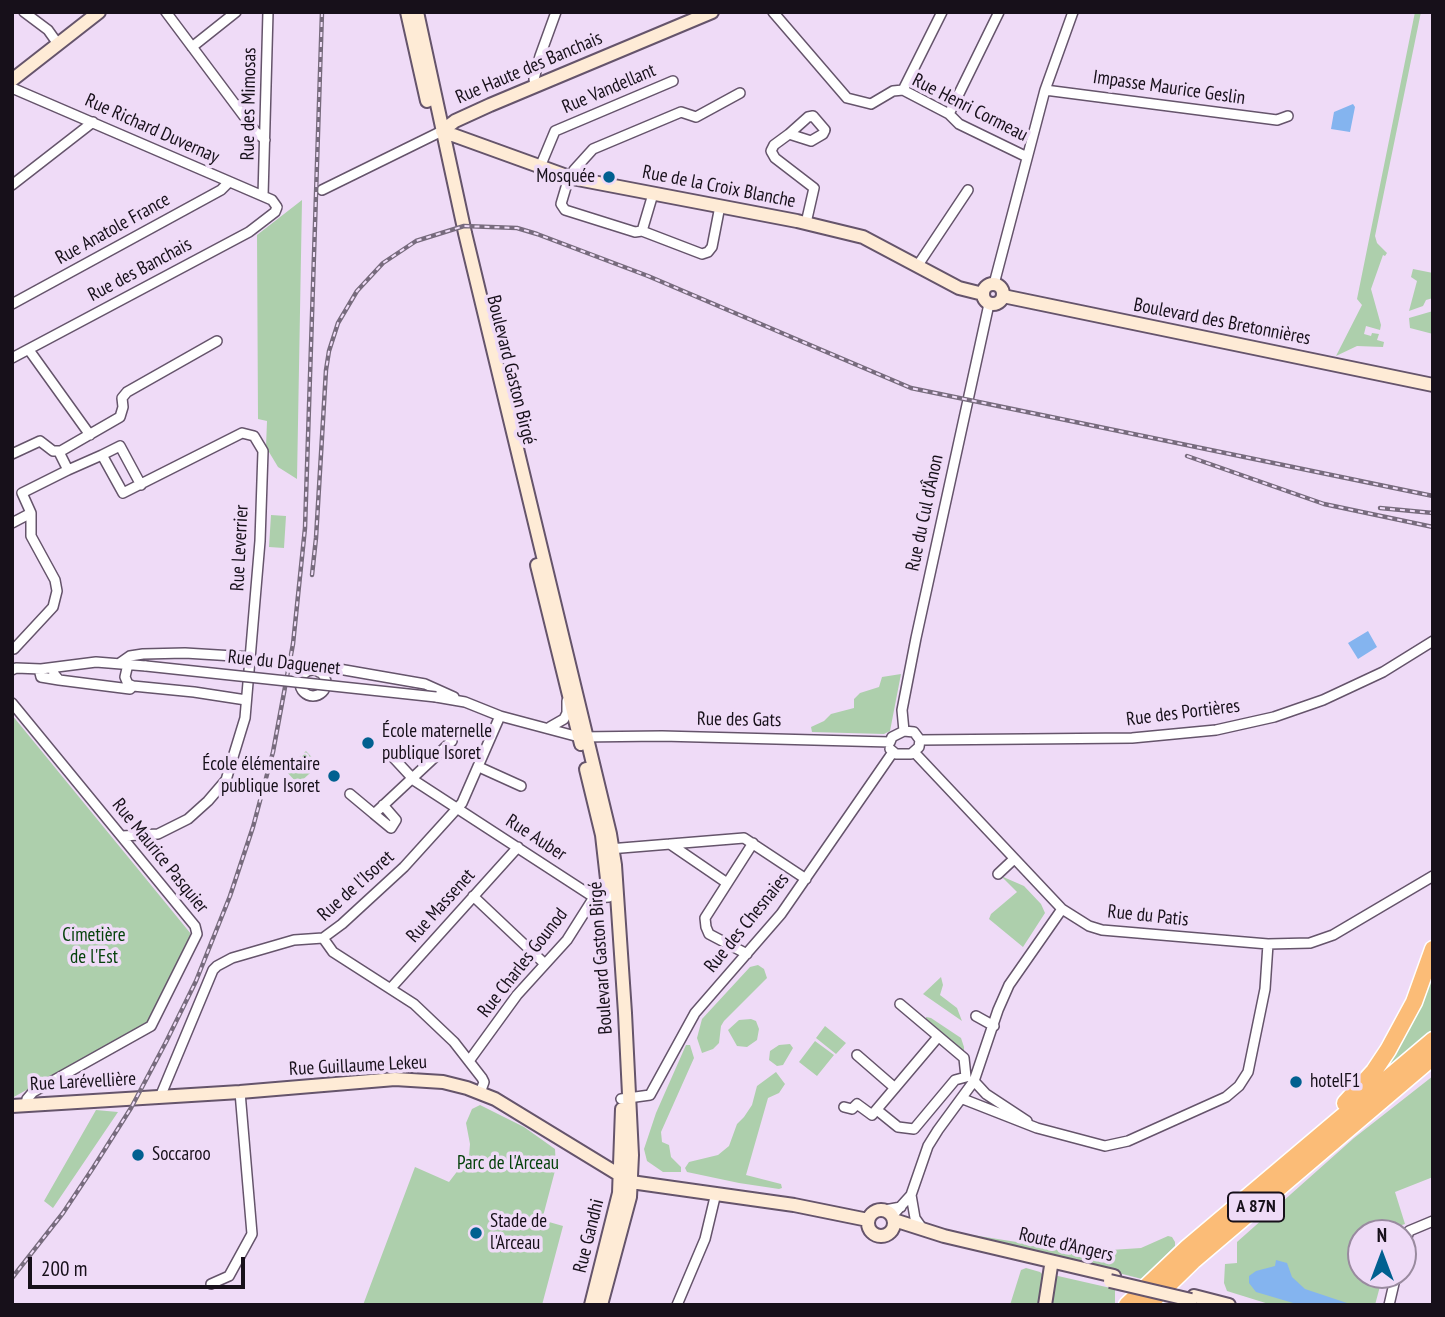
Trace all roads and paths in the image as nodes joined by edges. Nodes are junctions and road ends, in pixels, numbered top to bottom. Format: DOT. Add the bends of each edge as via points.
graph roads {
  1 [pos="24,12"];
  2 [pos="99,12"];
  3 [pos="166,12"];
  4 [pos="236,12"];
  5 [pos="268,12"];
  6 [pos="407,12"];
  7 [pos="417,12"];
  8 [pos="556,12"];
  9 [pos="712,12"];
  10 [pos="773,12"];
  11 [pos="942,12"];
  12 [pos="999,12"];
  13 [pos="1073,12"];
  14 [pos="58,44"];
  15 [pos="192,47"];
  16 [pos="12,80"];
  17 [pos="673,80"];
  18 [pos="535,85"];
  19 [pos="12,88"];
  20 [pos="903,90"];
  21 [pos="1045,90"];
  22 [pos="740,93"];
  23 [pos="949,114"];
  24 [pos="1288,116"];
  25 [pos="93,122"];
  26 [pos="439,133"];
  27 [pos="789,134"];
  28 [pos="265,140"];
  29 [pos="1027,157"];
  30 [pos="540,167"];
  31 [pos="570,177"];
  32 [pos="229,182"];
  33 [pos="12,186"];
  34 [pos="322,190"];
  35 [pos="968,190"];
  36 [pos="653,194"];
  37 [pos="263,196"];
  38 [pos="277,204"];
  39 [pos="720,206"];
  40 [pos="806,223"];
  41 [pos="642,231"];
  42 [pos="918,265"];
  43 [pos="993,284"];
  44 [pos="1003,296"];
  45 [pos="986,299"];
  46 [pos="12,303"];
  47 [pos="218,341"];
  48 [pos="29,349"];
  49 [pos="12,358"];
  50 [pos="1433,385"];
  51 [pos="90,435"];
  52 [pos="59,452"];
  53 [pos="12,454"];
  54 [pos="102,455"];
  55 [pos="68,470"];
  56 [pos="141,485"];
  57 [pos="31,513"];
  58 [pos="12,523"];
  59 [pos="1433,641"];
  60 [pos="13,649"];
  61 [pos="250,657"];
  62 [pos="124,663"];
  63 [pos="53,668"];
  64 [pos="14,669"];
  65 [pos="39,669"];
  66 [pos="319,672"];
  67 [pos="59,680"];
  68 [pos="132,686"];
  69 [pos="568,698"];
  70 [pos="246,700"];
  71 [pos="465,702"];
  72 [pos="12,703"];
  73 [pos="500,716"];
  74 [pos="548,727"];
  75 [pos="904,731"];
  76 [pos="444,732"];
  77 [pos="583,736"];
  78 [pos="920,740"];
  79 [pos="891,747"];
  80 [pos="914,752"];
  81 [pos="390,754"];
  82 [pos="479,767"];
  83 [pos="412,779"];
  84 [pos="521,786"];
  85 [pos="350,794"];
  86 [pos="383,805"];
  87 [pos="457,807"];
  88 [pos="374,814"];
  89 [pos="121,836"];
  90 [pos="753,843"];
  91 [pos="670,844"];
  92 [pos="518,848"];
  93 [pos="608,849"];
  94 [pos="1014,859"];
  95 [pos="998,874"];
  96 [pos="1433,876"];
  97 [pos="806,878"];
  98 [pos="727,883"];
  99 [pos="473,896"];
  100 [pos="609,897"];
  101 [pos="595,898"];
  102 [pos="1062,909"];
  103 [pos="323,938"];
  104 [pos="1268,944"];
  105 [pos="1433,949"];
  106 [pos="747,954"];
  107 [pos="545,964"];
  108 [pos="391,988"];
  109 [pos="900,1004"];
  110 [pos="976,1016"];
  111 [pos="993,1026"];
  112 [pos="939,1037"];
  113 [pos="1433,1040"];
  114 [pos="857,1055"];
  115 [pos="1433,1057"];
  116 [pos="469,1061"];
  117 [pos="1433,1070"];
  118 [pos="970,1079"];
  119 [pos="895,1088"];
  120 [pos="240,1092"];
  121 [pos="480,1093"];
  122 [pos="158,1097"];
  123 [pos="625,1098"];
  124 [pos="963,1099"];
  125 [pos="12,1105"];
  126 [pos="26,1105"];
  127 [pos="845,1107"];
  128 [pos="877,1110"];
  129 [pos="1368,1113"];
  130 [pos="1037,1128"];
  131 [pos="1287,1163"];
  132 [pos="626,1179"];
  133 [pos="716,1193"];
  134 [pos="911,1195"];
  135 [pos="893,1217"];
  136 [pos="868,1220"];
  137 [pos="926,1232"];
  138 [pos="994,1250"];
  139 [pos="1007,1253"];
  140 [pos="1051,1266"];
  141 [pos="1095,1272"];
  142 [pos="1112,1279"];
  143 [pos="211,1284"];
  144 [pos="1193,1298"];
  145 [pos="591,1305"];
  146 [pos="601,1305"];
  147 [pos="677,1305"];
  148 [pos="1045,1305"];
  149 [pos="1127,1305"];
  150 [pos="1148,1305"];
  151 [pos="1209,1305"];
  152 [pos="1229,1305"];
  1 -- 14 [label="street"];
  2 -- 14 [label="street"];
  3 -- 15 [label="street"];
  4 -- 15 [label="street"];
  5 -- 28 [label="street, Rue des Mimosas"];
  6 -- 26 [label="street, Boulevard Gaston Birgé"];
  7 -- 26 [label="street, Boulevard Gaston Birgé"];
  8 -- 18 [label="street"];
  9 -- 18 [label="street, Rue Haute des Banchais"];
  10 -- 20 [label="street, Rue Henri Cormeau" via="847,98 871,104"];
  11 -- 20 [label="street"];
  12 -- 23 [label="street"];
  13 -- 21 [label="street"];
  14 -- 16 [label="street"];
  15 -- 28 [label="street"];
  17 -- 30 [label="street, Rue Vandellant" via="555,131"];
  18 -- 26 [label="street, Rue Haute des Banchais" via="454,121"];
  19 -- 25 [label="street, Rue Richard Duvernay"];
  20 -- 23 [label="street, Rue Henri Cormeau"];
  21 -- 24 [label="street, Impasse Maurice Geslin" via="1277,121"];
  21 -- 29 [label="street"];
  22 -- 31 [label="street" via="696,117 681,112 593,149"];
  23 -- 29 [label="street, Rue Henri Cormeau" via="959,124"];
  25 -- 32 [label="street, Rue Richard Duvernay"];
  25 -- 33 [label="street"];
  26 -- 30 [label="street, Rue de la Croix Blanche"];
  26 -- 34 [label="street"];
  26 -- 69 [label="street, Boulevard Gaston Birgé"];
  26 -- 77 [label="street, Boulevard Gaston Birgé"];
  27 -- 40 [label="street" via="771,151 814,188"];
  28 -- 37 [label="street, Rue des Mimosas"];
  29 -- 43 [label="street"];
  30 -- 31 [label="street, Rue de la Croix Blanche"];
  31 -- 36 [label="street, Rue de la Croix Blanche"];
  31 -- 41 [label="street" via="561,201 563,209"];
  32 -- 37 [label="street, Rue Richard Duvernay"];
  32 -- 46 [label="street, Rue Anatole France"];
  35 -- 42 [label="street"];
  36 -- 39 [label="street, Rue de la Croix Blanche"];
  36 -- 41 [label="street"];
  37 -- 38 [label="street, Rue Richard Duvernay"];
  38 -- 48 [label="street, Rue des Banchais" via="275,212 248,232"];
  39 -- 40 [label="street, Rue de la Croix Blanche"];
  39 -- 41 [label="street" via="712,247 704,254"];
  40 -- 42 [label="street, Rue de la Croix Blanche" via="863,237"];
  42 -- 45 [label="street, Rue de la Croix Blanche"];
  43 -- 44 [label="street" via="1001,288"];
  43 -- 45 [label="street" via="988,285"];
  44 -- 45 [label="street" via="999,302"];
  44 -- 50 [label="street, Boulevard des Bretonnières"];
  45 -- 75 [label="street, Rue du Cul d'Ânon" via="902,710"];
  47 -- 51 [label="street" via="124,393 120,417"];
  48 -- 49 [label="street, Rue des Banchais"];
  48 -- 51 [label="street"];
  51 -- 52 [label="street"];
  52 -- 53 [label="street" via="40,441"];
  52 -- 55 [label="street"];
  54 -- 55 [label="street"];
  54 -- 56 [label="street" via="120,446"];
  54 -- 56 [label="street" via="123,494"];
  55 -- 57 [label="street" via="22,493"];
  56 -- 61 [label="street, Rue Leverrier" via="238,435 250,434 256,439 263,451"];
  57 -- 58 [label="street"];
  57 -- 60 [label="street" via="31,536 57,586 57,598"];
  59 -- 78 [label="street, Rue des Portières" via="1383,672 1323,700 1216,730 1132,738"];
  60 -- 64 [label="street"];
  61 -- 62 [label="street" via="143,654 130,656"];
  61 -- 70 [label="street, Rue Leverrier"];
  62 -- 63 [label="street, Rue du Daguenet"];
  62 -- 68 [label="street" via="125,677"];
  62 -- 71 [label="street, Rue du Daguenet, bridge"];
  63 -- 65 [label="street, Rue du Daguenet"];
  63 -- 67 [label="street"];
  64 -- 65 [label="street, Rue du Daguenet"];
  65 -- 67 [label="street" via="41,677"];
  66 -- 71 [label="street" via="333,668 425,684"];
  67 -- 68 [label="street"];
  68 -- 70 [label="street"];
  69 -- 74 [label="street" via="564,719"];
  69 -- 77 [label="street, Boulevard Gaston Birgé"];
  70 -- 89 [label="street, Rue Leverrier" via="226,780 208,801 188,819 158,834"];
  71 -- 73 [label="street, Rue du Daguenet"];
  72 -- 89 [label="street, Rue Maurice Pasquier"];
  73 -- 74 [label="street, Rue du Daguenet"];
  73 -- 82 [label="street, Rue de l'Isoret"];
  74 -- 77 [label="street, Rue du Daguenet"];
  75 -- 78 [label="street" via="914,732"];
  75 -- 79 [label="street" via="892,737"];
  76 -- 83 [label="street" via="452,741"];
  77 -- 79 [label="street, Rue des Gats"];
  77 -- 93 [label="street, Boulevard Gaston Birgé"];
  78 -- 80 [label="street"];
  79 -- 80 [label="street" via="899,754"];
  79 -- 97 [label="street, Rue des Chesnaies"];
  80 -- 94 [label="street, Rue du Patis"];
  81 -- 83 [label="street, Rue Auber"];
  82 -- 84 [label="street"];
  82 -- 87 [label="street, Rue de l'Isoret"];
  83 -- 86 [label="street"];
  83 -- 87 [label="street, Rue Auber"];
  85 -- 88 [label="street"];
  86 -- 88 [label="street"];
  86 -- 88 [label="street" via="396,820 391,827"];
  87 -- 92 [label="street, Rue Auber"];
  87 -- 103 [label="street, Rue de l'Isoret" via="404,867"];
  89 -- 126 [label="street, Rue Maurice Pasquier" via="197,929 195,939 151,1026 33,1092"];
  90 -- 91 [label="street" via="739,838"];
  90 -- 97 [label="street"];
  90 -- 98 [label="street"];
  91 -- 93 [label="street"];
  91 -- 98 [label="street"];
  92 -- 99 [label="street, Rue Massenet"];
  92 -- 101 [label="street, Rue Auber"];
  93 -- 100 [label="street, Boulevard Gaston Birgé"];
  93 -- 123 [label="street, Boulevard Gaston Birgé" via="625,1013"];
  94 -- 95 [label="street"];
  94 -- 102 [label="street, Rue du Patis"];
  96 -- 104 [label="street, Rue du Patis" via="1325,939"];
  97 -- 106 [label="street, Rue des Chesnaies"];
  98 -- 106 [label="street" via="706,913 706,926 709,934"];
  99 -- 107 [label="street"];
  99 -- 108 [label="street, Rue Massenet"];
  100 -- 101 [label="street"];
  100 -- 123 [label="street, Boulevard Gaston Birgé"];
  101 -- 107 [label="street, Rue Charles Gounod"];
  102 -- 104 [label="street, Rue du Patis" via="1102,930"];
  102 -- 111 [label="street" via="1009,985"];
  103 -- 108 [label="street" via="333,952"];
  103 -- 122 [label="street, Rue de l'Isoret" via="294,940 232,957 217,966"];
  104 -- 130 [label="street" via="1264,996 1248,1072 1226,1097 1128,1141 1105,1146"];
  105 -- 131 [label="highway" via="1414,1002 1381,1061 1352,1096 1298,1145"];
  106 -- 123 [label="street, Rue des Chesnaies" via="695,1013 650,1095"];
  107 -- 116 [label="street, Rue Charles Gounod"];
  108 -- 116 [label="street" via="414,1004"];
  109 -- 112 [label="street"];
  110 -- 111 [label="street"];
  111 -- 118 [label="street"];
  112 -- 118 [label="street" via="967,1062"];
  112 -- 119 [label="street"];
  113 -- 131 [label="highway, A 87N"];
  114 -- 119 [label="street"];
  115 -- 129 [label="highway, A 87N"];
  116 -- 121 [label="street" via="484,1082"];
  117 -- 129 [label="highway" via="1390,1103"];
  118 -- 124 [label="street"];
  118 -- 128 [label="street" via="955,1080 914,1129 898,1127"];
  118 -- 130 [label="street"];
  119 -- 128 [label="street"];
  120 -- 121 [label="street, Rue Guillaume Lekeu" via="395,1079 443,1082"];
  120 -- 122 [label="street, Rue Guillaume Lekeu"];
  120 -- 143 [label="street" via="252,1234 229,1276"];
  121 -- 132 [label="street, Rue Guillaume Lekeu"];
  122 -- 126 [label="street, Rue Larévellière"];
  123 -- 132 [label="street, Boulevard Gaston Birgé"];
  124 -- 130 [label="street"];
  124 -- 134 [label="street" via="928,1146"];
  125 -- 126 [label="street, Rue Larévellière"];
  127 -- 128 [label="street" via="852,1109 858,1104 872,1115"];
  129 -- 150 [label="highway, A 87N" via="1193,1261"];
  131 -- 149 [label="highway, A 87N"];
  132 -- 133 [label="street"];
  132 -- 145 [label="street, Rue Gandhi"];
  132 -- 146 [label="street, Rue Gandhi" via="627,1209"];
  133 -- 136 [label="street"];
  133 -- 147 [label="street" via="705,1239"];
  134 -- 135 [label="street"];
  134 -- 137 [label="street" via="915,1218"];
  135 -- 136 [label="street" via="876,1210"];
  135 -- 136 [label="street" via="884,1236 876,1236 868,1228"];
  135 -- 137 [label="street, Route d’Angers"];
  135 -- 138 [label="street, Route d’Angers"];
  137 -- 138 [label="street, Route d’Angers"];
  138 -- 139 [label="street, Route d’Angers"];
  139 -- 140 [label="street, Route d’Angers"];
  139 -- 141 [label="street, Route d’Angers"];
  140 -- 141 [label="street"];
  140 -- 142 [label="street, Route d’Angers"];
  140 -- 148 [label="street"];
  141 -- 142 [label="street, Route d’Angers"];
  142 -- 144 [label="street, Route d’Angers, bridge"];
  144 -- 151 [label="street, Route d’Angers"];
  144 -- 152 [label="street, Route d’Angers"];
}
